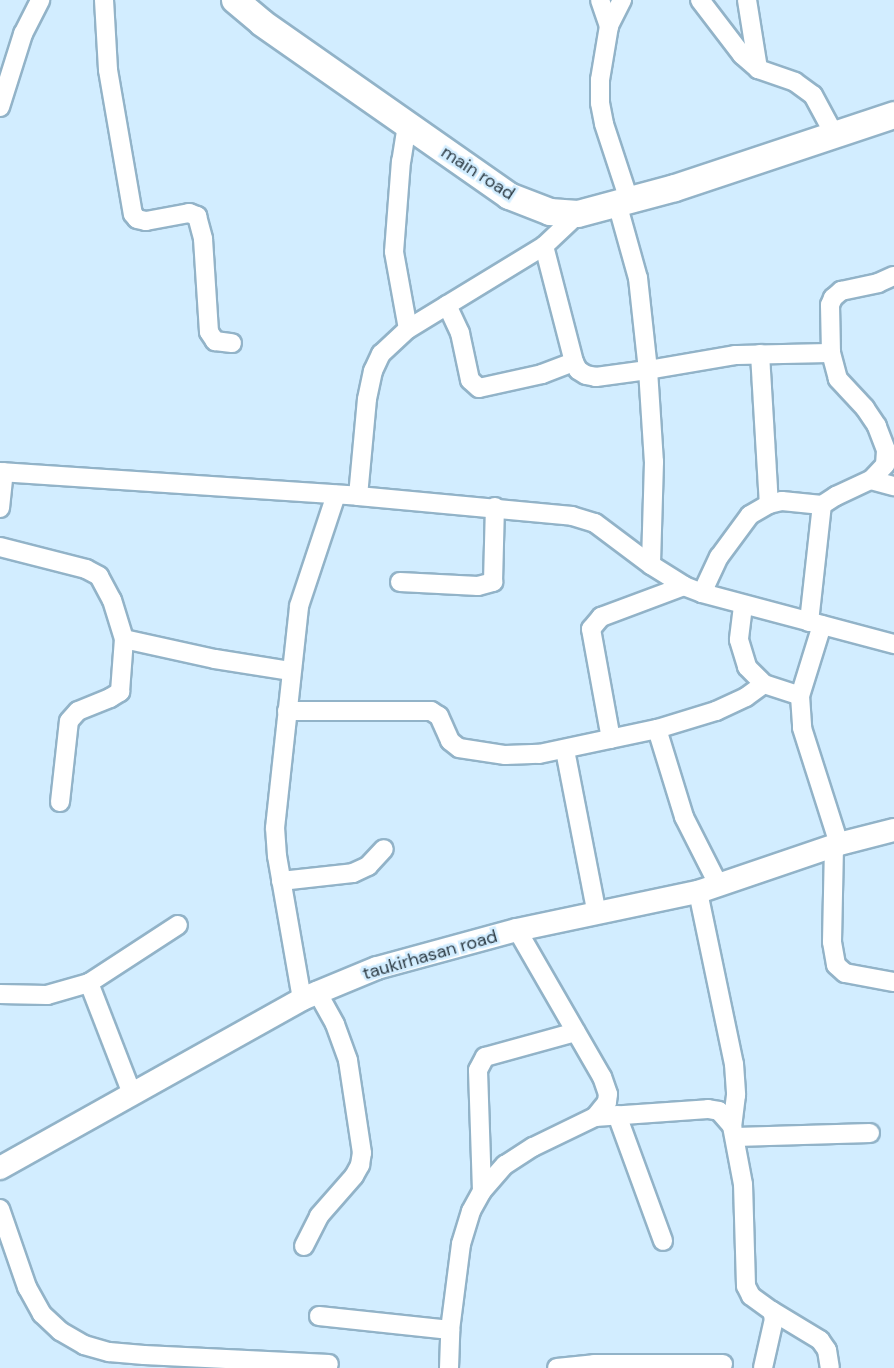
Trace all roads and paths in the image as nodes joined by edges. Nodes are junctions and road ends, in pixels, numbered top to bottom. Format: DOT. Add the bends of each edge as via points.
graph roads {
  1 [pos="40,0"];
  2 [pos="104,0"];
  3 [pos="235,0"];
  4 [pos="600,0"];
  5 [pos="622,0"];
  6 [pos="700,0"];
  7 [pos="747,0"];
  8 [pos="609,26"];
  9 [pos="758,69"];
  10 [pos="0,107"];
  11 [pos="894,115"];
  12 [pos="407,125"];
  13 [pos="834,134"];
  14 [pos="623,202"];
  15 [pos="578,214"];
  16 [pos="544,246"];
  17 [pos="894,276"];
  18 [pos="447,304"];
  19 [pos="408,329"];
  20 [pos="232,343"];
  21 [pos="831,352"];
  22 [pos="760,354"];
  23 [pos="574,362"];
  24 [pos="648,370"];
  25 [pos="2,472"];
  26 [pos="871,480"];
  27 [pos="894,486"];
  28 [pos="336,495"];
  29 [pos="358,496"];
  30 [pos="770,504"];
  31 [pos="822,505"];
  32 [pos="495,507"];
  33 [pos="0,508"];
  34 [pos="0,547"];
  35 [pos="651,565"];
  36 [pos="400,582"];
  37 [pos="684,586"];
  38 [pos="702,593"];
  39 [pos="743,606"];
  40 [pos="815,624"];
  41 [pos="124,639"];
  42 [pos="894,644"];
  43 [pos="291,670"];
  44 [pos="764,684"];
  45 [pos="800,696"];
  46 [pos="286,711"];
  47 [pos="657,729"];
  48 [pos="611,740"];
  49 [pos="565,750"];
  50 [pos="60,802"];
  51 [pos="894,830"];
  52 [pos="837,845"];
  53 [pos="384,849"];
  54 [pos="281,881"];
  55 [pos="709,889"];
  56 [pos="597,914"];
  57 [pos="178,925"];
  58 [pos="517,930"];
  59 [pos="894,982"];
  60 [pos="89,983"];
  61 [pos="0,994"];
  62 [pos="310,995"];
  63 [pos="576,1032"];
  64 [pos="132,1094"];
  65 [pos="617,1115"];
  66 [pos="595,1117"];
  67 [pos="734,1131"];
  68 [pos="870,1133"];
  69 [pos="0,1168"];
  70 [pos="482,1191"];
  71 [pos="0,1209"];
  72 [pos="663,1241"];
  73 [pos="304,1246"];
  74 [pos="772,1311"];
  75 [pos="319,1316"];
  76 [pos="450,1330"];
  77 [pos="329,1364"];
  78 [pos="723,1364"];
  79 [pos="687,1366"];
  80 [pos="449,1368"];
  81 [pos="557,1368"];
  82 [pos="763,1368"];
  83 [pos="830,1368"];
  1 -- 10 [label="street" via="23,34"];
  2 -- 20 [label="street" via="108,70 133,214 146,221 189,213 197,216 203,239 209,332 215,341"];
  3 -- 12 [label="main road, main road"];
  4 -- 8 [label="street"];
  5 -- 8 [label="street"];
  6 -- 9 [label="street" via="742,55"];
  7 -- 9 [label="street"];
  8 -- 14 [label="street" via="600,103"];
  9 -- 13 [label="street" via="795,82 813,95"];
  11 -- 13 [label="main road, main road"];
  12 -- 15 [label="main road, main road" via="509,196 550,212"];
  12 -- 19 [label="street" via="394,252"];
  13 -- 14 [label="main road, main road"];
  14 -- 15 [label="main road, main road"];
  14 -- 24 [label="street" via="638,278"];
  15 -- 16 [label="street"];
  16 -- 18 [label="street"];
  16 -- 23 [label="street"];
  17 -- 21 [label="street" via="841,291 832,298"];
  18 -- 19 [label="street"];
  18 -- 23 [label="street" via="460,333 470,380 479,388 542,374"];
  19 -- 29 [label="street" via="381,354 373,371"];
  21 -- 22 [label="street"];
  21 -- 26 [label="street" via="838,379 865,408 886,450 885,465"];
  22 -- 24 [label="street"];
  22 -- 30 [label="street"];
  23 -- 24 [label="street" via="578,370 596,377"];
  24 -- 35 [label="street" via="654,462"];
  25 -- 28 [label="street"];
  25 -- 33 [label="street"];
  26 -- 27 [label="street"];
  26 -- 31 [label="street"];
  28 -- 29 [label="street"];
  28 -- 43 [label="street" via="299,606"];
  29 -- 32 [label="street"];
  30 -- 31 [label="street" via="782,501"];
  30 -- 38 [label="street" via="750,515 719,557"];
  31 -- 40 [label="street"];
  32 -- 35 [label="street" via="572,516 595,523"];
  32 -- 36 [label="street" via="492,582 478,586"];
  34 -- 41 [label="street" via="86,569 99,576 112,600"];
  35 -- 37 [label="street"];
  37 -- 38 [label="street"];
  37 -- 48 [label="street" via="601,618 591,628"];
  38 -- 39 [label="street"];
  39 -- 40 [label="street"];
  39 -- 44 [label="street" via="739,640 742,659"];
  40 -- 42 [label="street"];
  40 -- 45 [label="street"];
  41 -- 43 [label="street" via="215,659"];
  41 -- 50 [label="street" via="120,692 78,711 69,721"];
  43 -- 46 [label="street"];
  44 -- 45 [label="street"];
  44 -- 47 [label="street" via="716,711"];
  45 -- 52 [label="street" via="802,728"];
  46 -- 49 [label="street" via="431,711 439,716 450,741 459,748 505,754"];
  46 -- 54 [label="street" via="275,828"];
  47 -- 48 [label="street"];
  47 -- 55 [label="street"];
  48 -- 49 [label="street"];
  49 -- 56 [label="street"];
  51 -- 52 [label="street, taukirhasan road"];
  52 -- 55 [label="street, taukirhasan road"];
  52 -- 59 [label="street" via="832,942 836,965 845,973"];
  53 -- 54 [label="street" via="368,866 353,873"];
  54 -- 62 [label="street"];
  55 -- 56 [label="street, taukirhasan road"];
  55 -- 67 [label="street" via="734,1064"];
  56 -- 58 [label="street, taukirhasan road"];
  57 -- 60 [label="street"];
  58 -- 62 [label="street, taukirhasan road" via="376,968"];
  58 -- 63 [label="street"];
  60 -- 61 [label="street" via="47,995"];
  60 -- 64 [label="street"];
  62 -- 64 [label="street, taukirhasan road"];
  62 -- 73 [label="street" via="335,1024 348,1060 362,1153 354,1176 319,1216"];
  63 -- 66 [label="street" via="608,1094 607,1102"];
  63 -- 70 [label="street" via="485,1057 478,1070"];
  64 -- 69 [label="street, taukirhasan road"];
  65 -- 66 [label="street"];
  65 -- 67 [label="street" via="719,1110"];
  65 -- 72 [label="street"];
  66 -- 70 [label="street" via="505,1165"];
  67 -- 68 [label="street"];
  67 -- 74 [label="street" via="743,1184 746,1286 751,1296"];
  70 -- 76 [label="street" via="461,1244"];
  71 -- 77 [label="street" via="27,1287 42,1314 84,1345 144,1355"];
  74 -- 82 [label="street" via="774,1319"];
  74 -- 83 [label="street" via="820,1340 827,1350"];
  75 -- 76 [label="street"];
  76 -- 80 [label="street"];
  78 -- 79 [label="street"];
  79 -- 81 [label="street" via="594,1364"];
}
